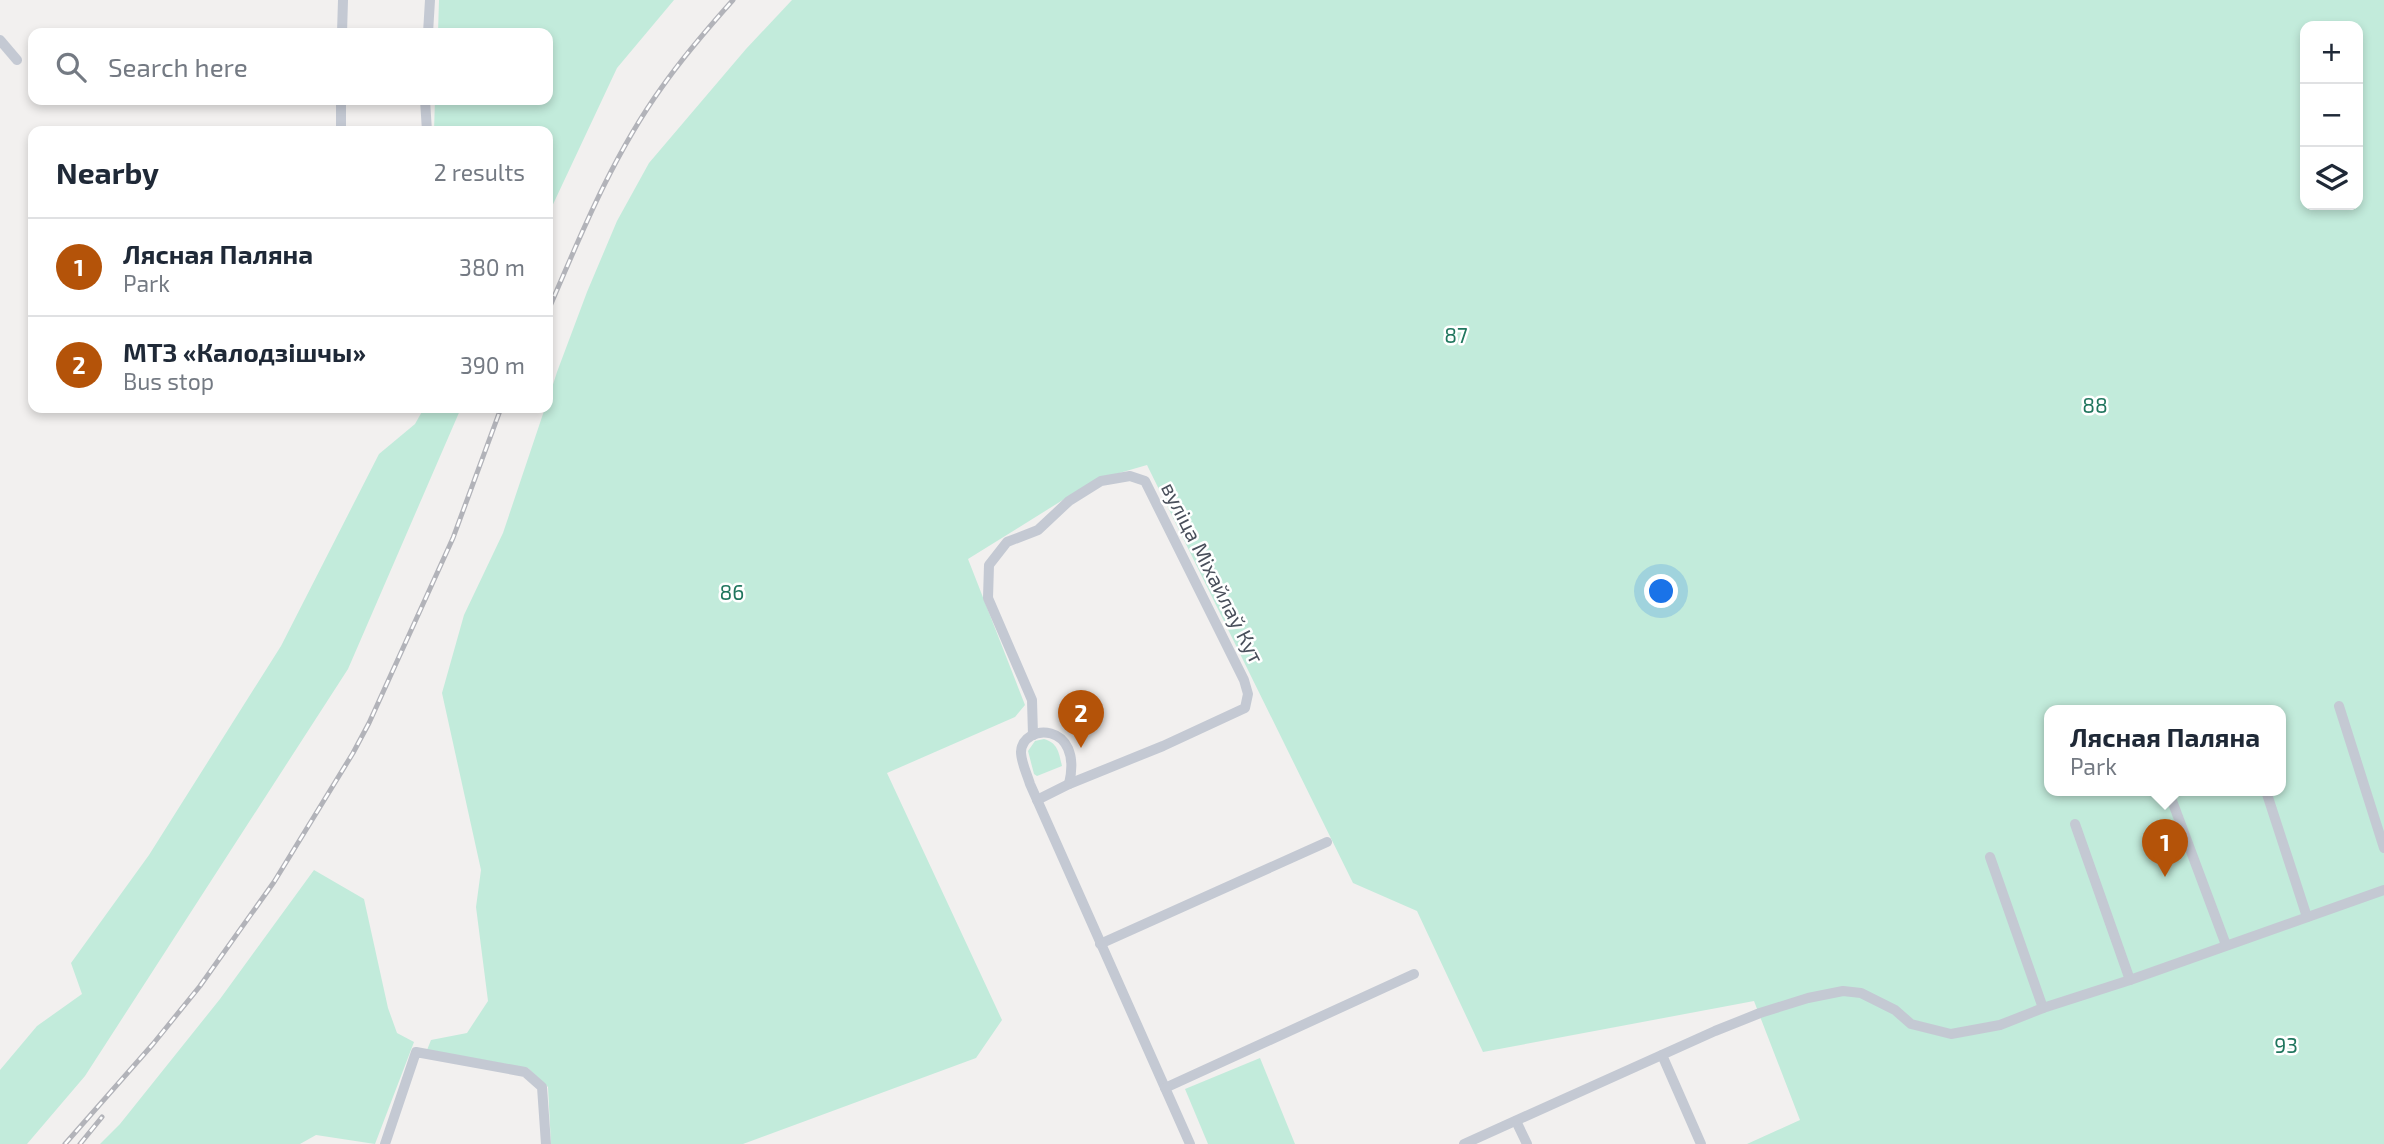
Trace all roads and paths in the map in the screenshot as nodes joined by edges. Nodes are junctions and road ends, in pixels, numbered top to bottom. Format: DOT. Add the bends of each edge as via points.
graph roads {
  1 [pos="343,0"];
  2 [pos="430,0"];
  3 [pos="342,28"];
  4 [pos="428,28"];
  5 [pos="0,40"];
  6 [pos="17,60"];
  7 [pos="341,105"];
  8 [pos="425,105"];
  9 [pos="341,126"];
  10 [pos="427,126"];
  11 [pos="2339,706"];
  12 [pos="1033,736"];
  13 [pos="1069,784"];
  14 [pos="2268,796"];
  15 [pos="2171,798"];
  16 [pos="1037,800"];
  17 [pos="2075,824"];
  18 [pos="1327,842"];
  19 [pos="2384,848"];
  20 [pos="1990,857"];
  21 [pos="2384,890"];
  22 [pos="2307,916"];
  23 [pos="1100,944"];
  24 [pos="2226,945"];
  25 [pos="1413,974"];
  26 [pos="2130,980"];
  27 [pos="2043,1008"];
  28 [pos="1662,1055"];
  29 [pos="1165,1088"];
  30 [pos="1516,1121"];
  31 [pos="386,1144"];
  32 [pos="546,1144"];
  33 [pos="1190,1144"];
  34 [pos="1464,1144"];
  35 [pos="1527,1144"];
  36 [pos="1701,1144"];
  1 -- 3 [label="street"];
  2 -- 4 [label="street"];
  5 -- 6 [label="street"];
  7 -- 9 [label="street"];
  8 -- 10 [label="street"];
  11 -- 19 [label="street"];
  12 -- 13 [label="street" via="1052,733 1068,747 1073,766"];
  12 -- 13 [label="street, вуліца Міхайлаў Кут" via="1032,700 988,598 989,565 1007,542 1038,530 1069,501 1101,481 1130,477 1145,481 1244,680 1245,708"];
  12 -- 16 [label="street, вуліца Міхайлаў Кут" via="1025,741 1021,757"];
  13 -- 16 [label="street"];
  14 -- 22 [label="street"];
  15 -- 24 [label="street"];
  16 -- 23 [label="street, вуліца Міхайлаў Кут"];
  17 -- 26 [label="street"];
  18 -- 23 [label="street"];
  20 -- 27 [label="street"];
  21 -- 22 [label="street"];
  22 -- 24 [label="street"];
  23 -- 29 [label="street, вуліца Міхайлаў Кут"];
  24 -- 26 [label="street"];
  25 -- 29 [label="street"];
  26 -- 27 [label="street"];
  27 -- 28 [label="street" via="2000,1025 1951,1034 1910,1024 1875,999 1843,991 1783,1005"];
  28 -- 30 [label="street"];
  28 -- 36 [label="street"];
  29 -- 33 [label="street, вуліца Міхайлаў Кут"];
  30 -- 34 [label="street"];
  30 -- 35 [label="street"];
  31 -- 32 [label="street" via="416,1052 525,1072 542,1087"];
}
